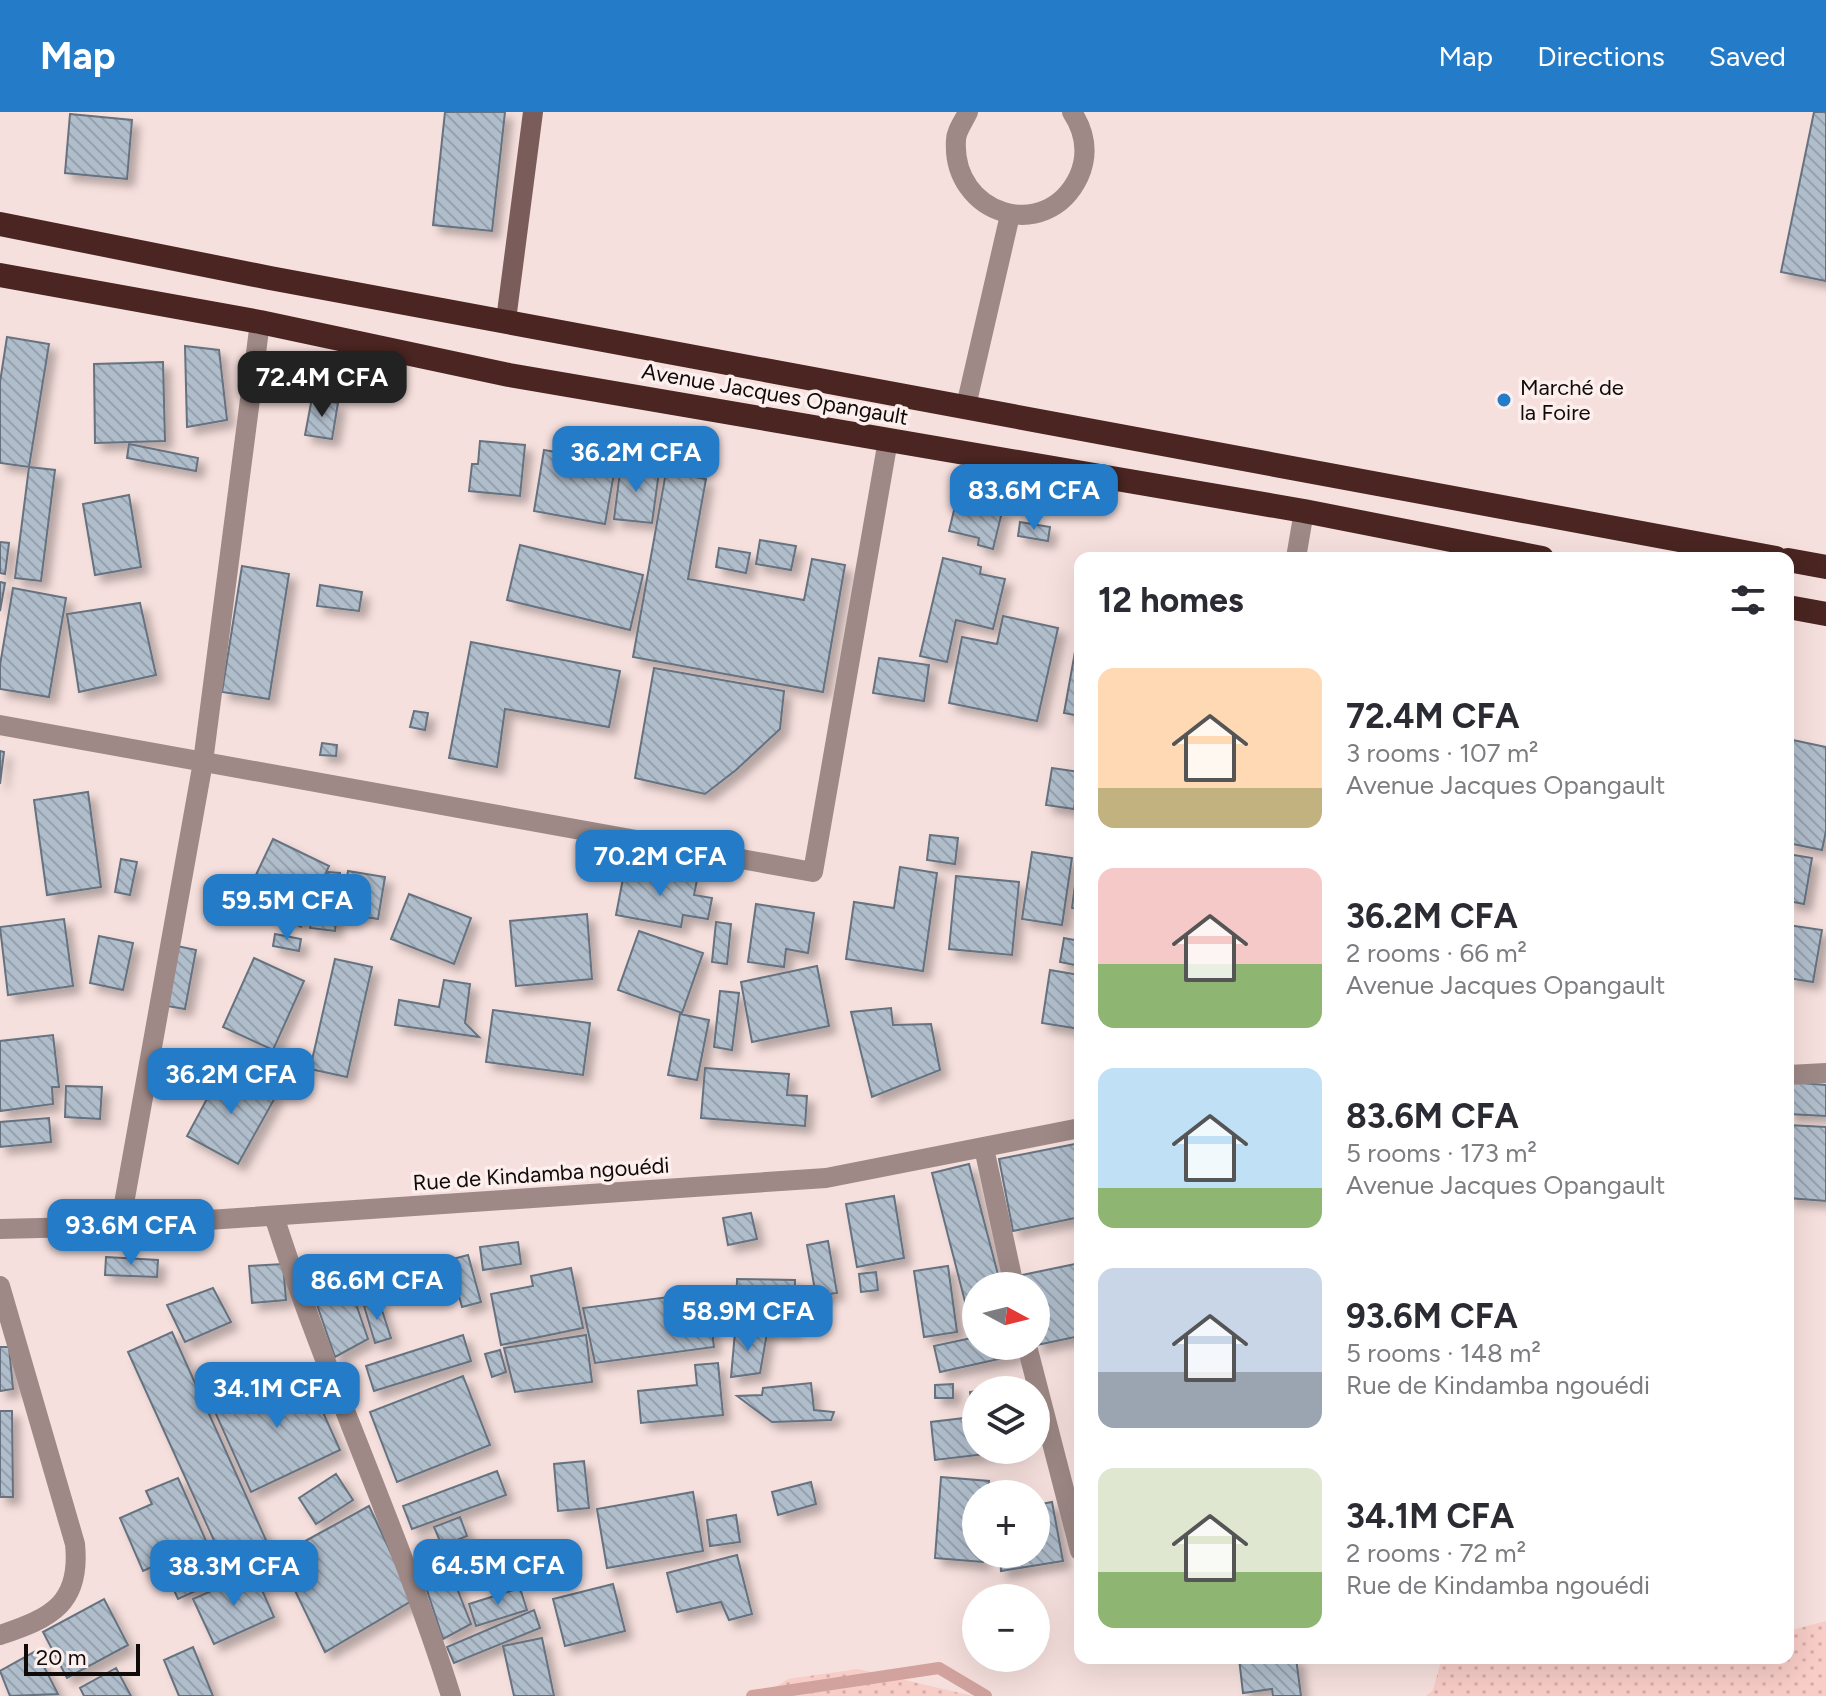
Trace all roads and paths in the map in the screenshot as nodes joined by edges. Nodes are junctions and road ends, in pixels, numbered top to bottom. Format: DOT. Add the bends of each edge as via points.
graph roads {
  1 [pos="533,112"];
  2 [pos="968,112"];
  3 [pos="1072,112"];
  4 [pos="1010,215"];
  5 [pos="0,224"];
  6 [pos="0,275"];
  7 [pos="506,320"];
  8 [pos="260,322"];
  9 [pos="966,406"];
  10 [pos="888,440"];
  11 [pos="1304,511"];
  12 [pos="1297,552"];
  13 [pos="1512,552"];
  14 [pos="1744,552"];
  15 [pos="1794,561"];
  16 [pos="1826,567"];
  17 [pos="1794,608"];
  18 [pos="1826,614"];
  19 [pos="0,725"];
  20 [pos="203,762"];
  21 [pos="1826,1073"];
  22 [pos="1794,1075"];
  23 [pos="1074,1129"];
  24 [pos="984,1148"];
  25 [pos="274,1216"];
  26 [pos="120,1226"];
  27 [pos="0,1229"];
  28 [pos="1011,1272"];
  29 [pos="0,1286"];
  30 [pos="1031,1360"];
  31 [pos="1074,1528"];
  32 [pos="0,1635"];
  33 [pos="451,1696"];
  1 -- 7 [label="street"];
  2 -- 4 [label="street" via="956,138 958,173 978,201"];
  3 -- 4 [label="street" via="1083,128 1085,162 1071,192 1043,212"];
  4 -- 9 [label="street"];
  5 -- 7 [label="highway"];
  6 -- 8 [label="highway, Avenue Jacques Opangault"];
  7 -- 9 [label="highway"];
  8 -- 10 [label="highway, Avenue Jacques Opangault" via="509,375"];
  8 -- 20 [label="street"];
  9 -- 14 [label="highway"];
  10 -- 11 [label="highway, Avenue Jacques Opangault"];
  10 -- 20 [label="street" via="813,872"];
  11 -- 12 [label="street"];
  11 -- 13 [label="highway, Avenue Jacques Opangault"];
  15 -- 16 [label="highway"];
  17 -- 18 [label="highway"];
  19 -- 20 [label="street"];
  20 -- 26 [label="street"];
  21 -- 22 [label="street"];
  23 -- 24 [label="street, Rue de Kindamba ngouédi"];
  24 -- 25 [label="street, Rue de Kindamba ngouédi" via="826,1178"];
  24 -- 28 [label="street"];
  25 -- 26 [label="street, Rue de Kindamba ngouédi"];
  25 -- 33 [label="street" via="302,1305 427,1619"];
  26 -- 27 [label="street, Rue de Kindamba ngouédi"];
  29 -- 32 [label="street" via="75,1544 78,1571 61,1606"];
  30 -- 31 [label="street"];
}
